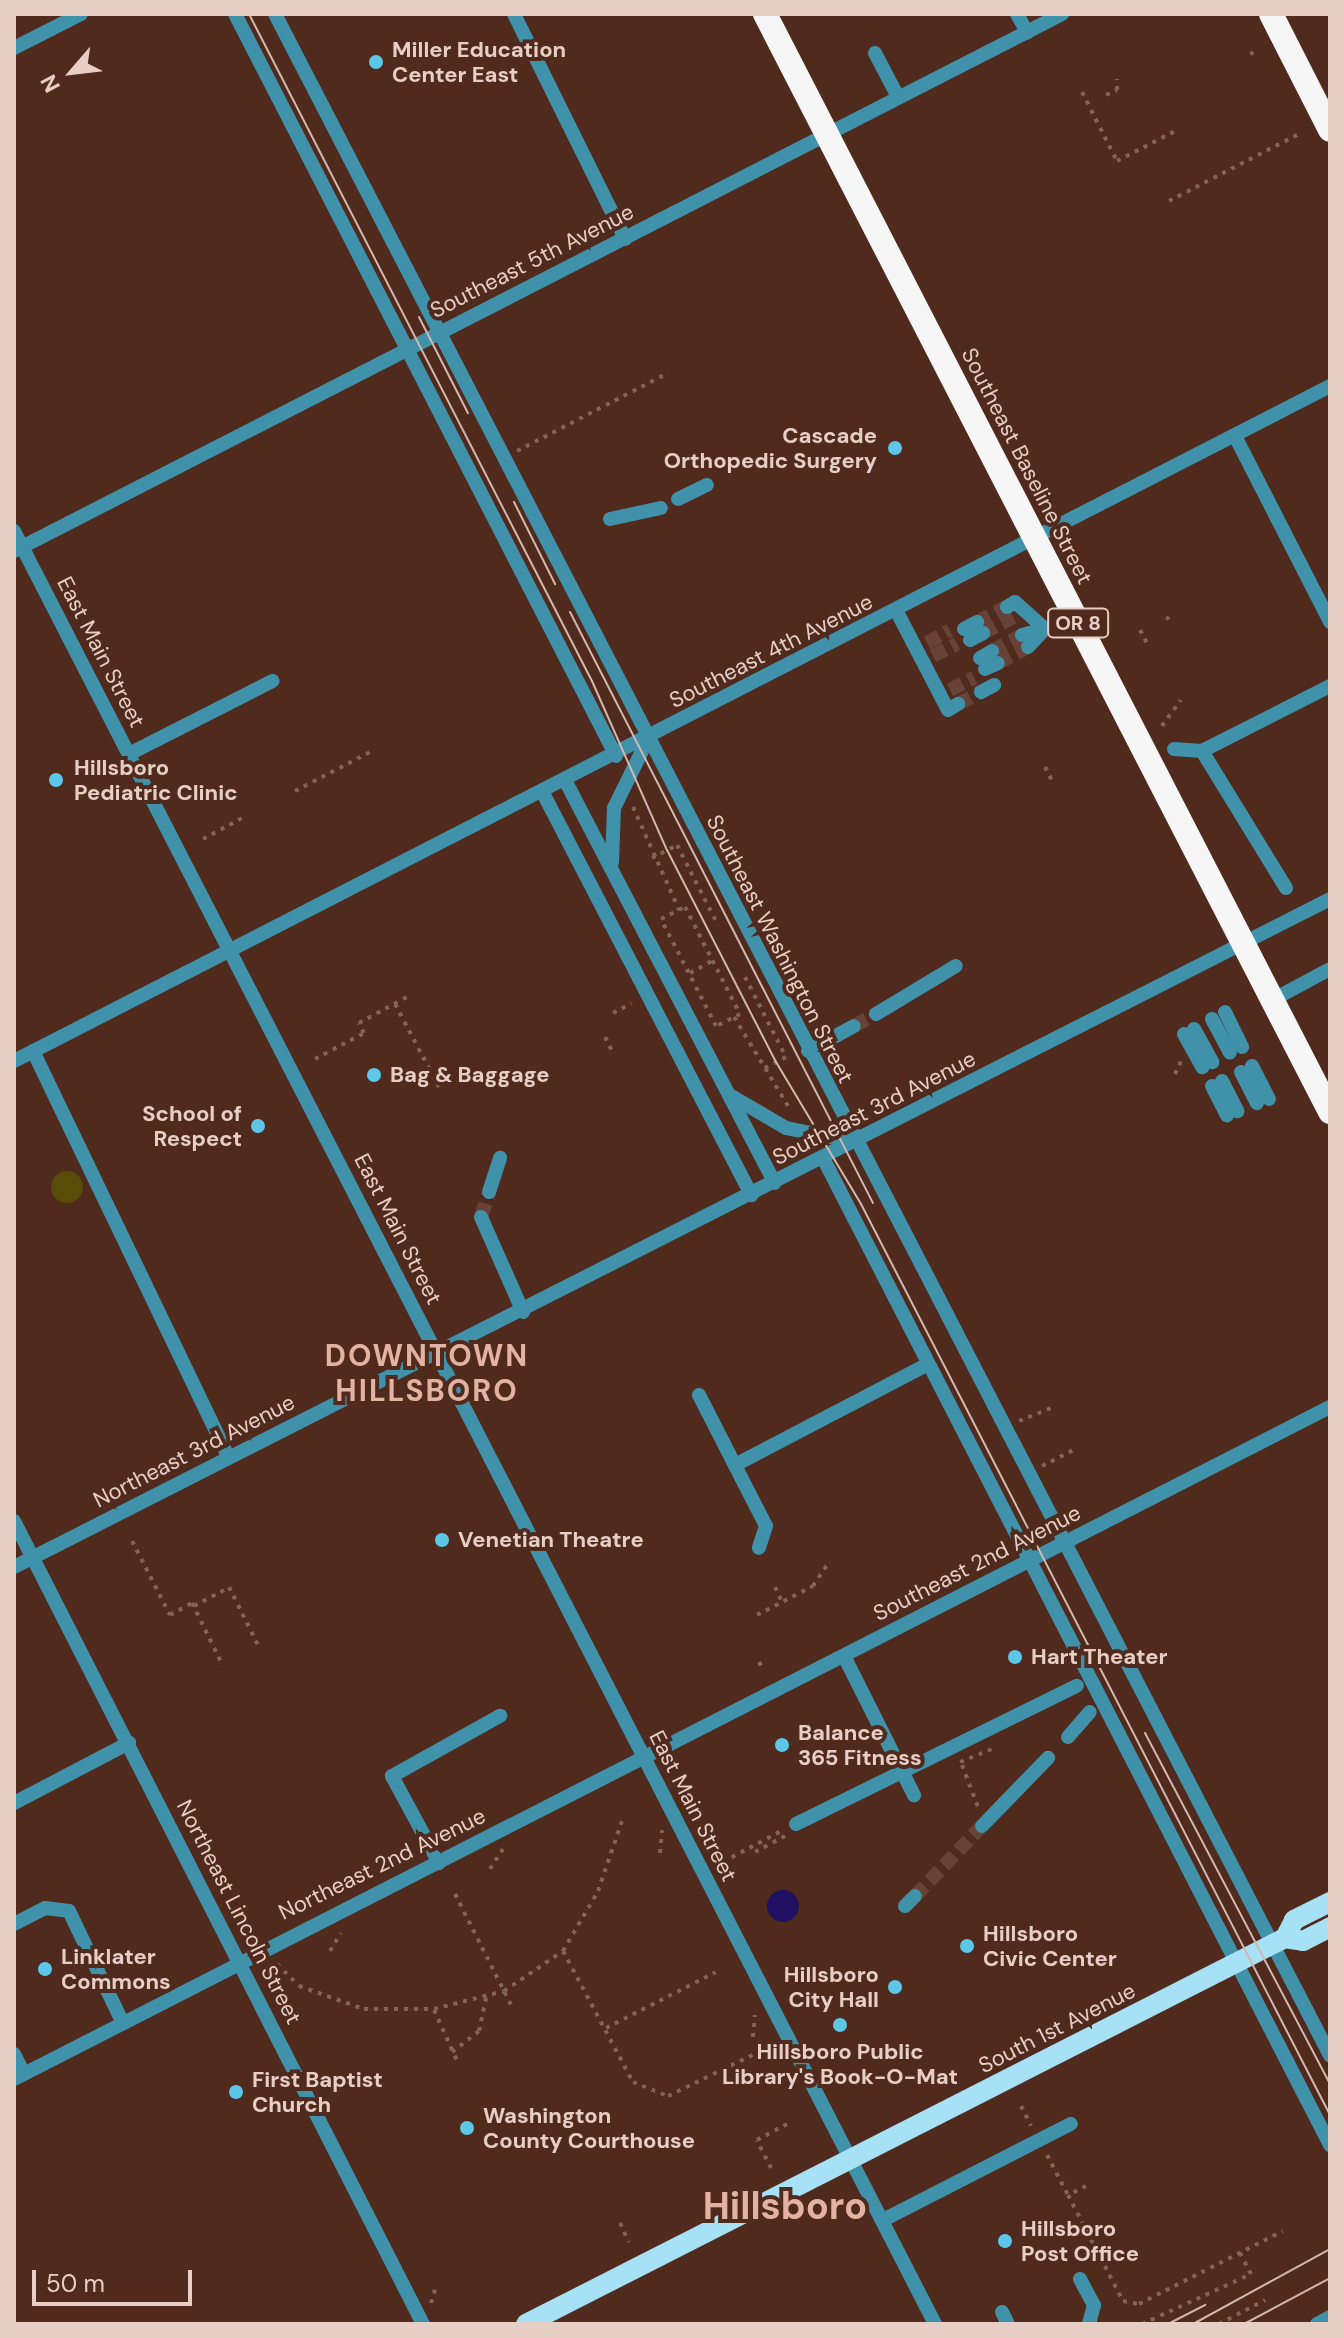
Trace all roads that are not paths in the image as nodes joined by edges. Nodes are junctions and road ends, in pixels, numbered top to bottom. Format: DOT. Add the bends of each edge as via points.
graph roads {
  1 [pos="81,14"];
  2 [pos="235,14"];
  3 [pos="275,14"];
  4 [pos="514,14"];
  5 [pos="765,14"];
  6 [pos="1017,14"];
  7 [pos="1062,14"];
  8 [pos="1271,14"];
  9 [pos="1027,32"];
  10 [pos="14,48"];
  11 [pos="875,53"];
  12 [pos="898,97"];
  13 [pos="1330,130"];
  14 [pos="827,134"];
  15 [pos="625,239"];
  16 [pos="440,333"];
  17 [pos="406,350"];
  18 [pos="1330,386"];
  19 [pos="1236,438"];
  20 [pos="707,485"];
  21 [pos="678,499"];
  22 [pos="661,508"];
  23 [pos="610,519"];
  24 [pos="14,531"];
  25 [pos="1036,540"];
  26 [pos="18,549"];
  27 [pos="897,612"];
  28 [pos="1010,612"];
  29 [pos="1330,622"];
  30 [pos="1025,641"];
  31 [pos="272,681"];
  32 [pos="1330,686"];
  33 [pos="958,704"];
  34 [pos="648,740"];
  35 [pos="1174,749"];
  36 [pos="1202,751"];
  37 [pos="129,754"];
  38 [pos="616,756"];
  39 [pos="566,782"];
  40 [pos="543,793"];
  41 [pos="612,866"];
  42 [pos="1286,888"];
  43 [pos="1330,899"];
  44 [pos="1243,943"];
  45 [pos="232,954"];
  46 [pos="956,966"];
  47 [pos="1330,969"];
  48 [pos="1272,1000"];
  49 [pos="876,1014"];
  50 [pos="1218,1016"];
  51 [pos="854,1026"];
  52 [pos="1189,1031"];
  53 [pos="1236,1050"];
  54 [pos="33,1051"];
  55 [pos="808,1051"];
  56 [pos="14,1061"];
  57 [pos="1207,1065"];
  58 [pos="1246,1069"];
  59 [pos="1217,1084"];
  60 [pos="730,1095"];
  61 [pos="1263,1101"];
  62 [pos="1330,1112"];
  63 [pos="1232,1113"];
  64 [pos="855,1142"];
  65 [pos="500,1158"];
  66 [pos="823,1158"];
  67 [pos="775,1183"];
  68 [pos="489,1192"];
  69 [pos="751,1195"];
  70 [pos="481,1217"];
  71 [pos="523,1312"];
  72 [pos="438,1356"];
  73 [pos="928,1364"];
  74 [pos="699,1395"];
  75 [pos="1330,1407"];
  76 [pos="228,1457"];
  77 [pos="735,1465"];
  78 [pos="14,1521"];
  79 [pos="1061,1545"];
  80 [pos="759,1548"];
  81 [pos="33,1557"];
  82 [pos="1030,1561"];
  83 [pos="14,1567"];
  84 [pos="844,1656"];
  85 [pos="1077,1686"];
  86 [pos="1090,1712"];
  87 [pos="500,1716"];
  88 [pos="1068,1737"];
  89 [pos="129,1743"];
  90 [pos="1048,1758"];
  91 [pos="644,1759"];
  92 [pos="901,1769"];
  93 [pos="914,1795"];
  94 [pos="14,1803"];
  95 [pos="796,1824"];
  96 [pos="984,1824"];
  97 [pos="439,1863"];
  98 [pos="1330,1902"];
  99 [pos="14,1924"];
  100 [pos="1330,1927"];
  101 [pos="1279,1941"];
  102 [pos="239,1961"];
  103 [pos="1237,1963"];
  104 [pos="123,2023"];
  105 [pos="14,2054"];
  106 [pos="1330,2055"];
  107 [pos="19,2076"];
  108 [pos="1071,2124"];
  109 [pos="1330,2145"];
  110 [pos="851,2161"];
  111 [pos="883,2220"];
  112 [pos="1080,2279"];
  113 [pos="1330,2317"];
  114 [pos="423,2324"];
  115 [pos="526,2324"];
  116 [pos="935,2324"];
  117 [pos="1089,2324"];
  118 [pos="1317,2324"];
  1 -- 10 [label="street"];
  2 -- 17 [label="street"];
  3 -- 16 [label="street, Southeast Washington Street"];
  4 -- 15 [label="street"];
  5 -- 14 [label="highway, Southeast Baseline Street / OR 8"];
  6 -- 9 [label="street"];
  7 -- 9 [label="street, Southeast 5th Avenue"];
  8 -- 13 [label="highway"];
  9 -- 12 [label="street, Southeast 5th Avenue"];
  11 -- 12 [label="street"];
  12 -- 14 [label="street, Southeast 5th Avenue"];
  14 -- 15 [label="street, Southeast 5th Avenue"];
  14 -- 25 [label="highway, Southeast Baseline Street / OR 8"];
  15 -- 16 [label="street, Southeast 5th Avenue"];
  16 -- 17 [label="street, Southeast 5th Avenue"];
  16 -- 34 [label="street, Southeast Washington Street"];
  17 -- 26 [label="street, Southeast 5th Avenue"];
  17 -- 38 [label="street"];
  18 -- 19 [label="street, Southeast 4th Avenue"];
  19 -- 25 [label="street, Southeast 4th Avenue"];
  19 -- 29 [label="street"];
  20 -- 21 [label="street"];
  22 -- 23 [label="street"];
  24 -- 26 [label="street, East Main Street"];
  25 -- 27 [label="street, Southeast 4th Avenue"];
  25 -- 44 [label="highway, Southeast Baseline Street / OR 8"];
  26 -- 37 [label="street, East Main Street"];
  27 -- 33 [label="street" via="925,652 948,710"];
  27 -- 34 [label="street, Southeast 4th Avenue"];
  28 -- 30 [label="street" via="1015,602 1045,629"];
  31 -- 37 [label="street"];
  32 -- 36 [label="street"];
  34 -- 38 [label="street, Southeast 4th Avenue"];
  34 -- 41 [label="street" via="614,808"];
  34 -- 55 [label="street, Southeast Washington Street"];
  35 -- 36 [label="street"];
  36 -- 42 [label="street"];
  37 -- 45 [label="street, East Main Street"];
  38 -- 39 [label="street, Southeast 4th Avenue"];
  39 -- 40 [label="street, Southeast 4th Avenue"];
  39 -- 41 [label="street"];
  40 -- 45 [label="street, Southeast 4th Avenue"];
  40 -- 69 [label="street"];
  41 -- 60 [label="street"];
  43 -- 44 [label="street, Southeast 3rd Avenue"];
  44 -- 48 [label="highway, Southeast Baseline Street / OR 8"];
  44 -- 64 [label="street, Southeast 3rd Avenue"];
  45 -- 54 [label="street, Southeast 4th Avenue"];
  45 -- 72 [label="street, East Main Street"];
  46 -- 49 [label="street"];
  47 -- 48 [label="street"];
  48 -- 62 [label="highway, Southeast Baseline Street / OR 8"];
  50 -- 53 [label="street"];
  51 -- 55 [label="street"];
  52 -- 57 [label="street"];
  54 -- 56 [label="street, Southeast 4th Avenue"];
  54 -- 76 [label="street"];
  55 -- 64 [label="street, Southeast Washington Street"];
  58 -- 61 [label="street"];
  59 -- 63 [label="street"];
  60 -- 64 [label="street" via="786,1128"];
  60 -- 67 [label="street"];
  64 -- 66 [label="street, Southeast 3rd Avenue"];
  64 -- 79 [label="street, Southeast Washington Street"];
  65 -- 68 [label="street"];
  66 -- 67 [label="street, Southeast 3rd Avenue"];
  66 -- 73 [label="street"];
  67 -- 69 [label="street, Southeast 3rd Avenue"];
  69 -- 71 [label="street, Southeast 3rd Avenue"];
  70 -- 71 [label="street"];
  71 -- 72 [label="street, Southeast 3rd Avenue"];
  72 -- 76 [label="street, Northeast 3rd Avenue"];
  72 -- 91 [label="street, East Main Street"];
  73 -- 77 [label="street"];
  73 -- 82 [label="street"];
  74 -- 77 [label="street"];
  75 -- 79 [label="street, Southeast 2nd Avenue"];
  76 -- 81 [label="street, Northeast 3rd Avenue"];
  77 -- 80 [label="street" via="766,1526"];
  78 -- 81 [label="street, Northeast Lincoln Street"];
  79 -- 82 [label="street, Southeast 2nd Avenue"];
  79 -- 101 [label="street, Southeast Washington Street"];
  81 -- 83 [label="street, Northeast 3rd Avenue"];
  81 -- 89 [label="street, Northeast Lincoln Street"];
  82 -- 84 [label="street, Southeast 2nd Avenue"];
  82 -- 103 [label="street"];
  84 -- 91 [label="street, Southeast 2nd Avenue"];
  84 -- 92 [label="street"];
  85 -- 92 [label="street"];
  86 -- 88 [label="street"];
  87 -- 97 [label="street" via="392,1776"];
  89 -- 94 [label="street"];
  89 -- 102 [label="street, Northeast Lincoln Street"];
  90 -- 96 [label="street"];
  91 -- 97 [label="street, Northeast 2nd Avenue"];
  91 -- 110 [label="street, East Main Street"];
  92 -- 93 [label="street"];
  92 -- 95 [label="street"];
  97 -- 102 [label="street, Northeast 2nd Avenue"];
  98 -- 101 [label="main road, South 1st Avenue" via="1294,1920"];
  99 -- 104 [label="street" via="45,1908 69,1911"];
  100 -- 101 [label="main road, South 1st Avenue" via="1303,1941"];
  101 -- 103 [label="main road, South 1st Avenue"];
  101 -- 106 [label="street, Southeast Washington Street"];
  102 -- 104 [label="street, Northeast 2nd Avenue"];
  102 -- 114 [label="street, Northeast Lincoln Street"];
  103 -- 109 [label="street"];
  103 -- 110 [label="main road, South 1st Avenue"];
  104 -- 107 [label="street, Northeast 2nd Avenue"];
  105 -- 107 [label="street"];
  108 -- 111 [label="street"];
  110 -- 111 [label="street, East Main Street"];
  110 -- 115 [label="main road, South 1st Avenue"];
  111 -- 116 [label="street, East Main Street"];
  112 -- 117 [label="street" via="1094,2305"];
  113 -- 118 [label="street"];
}
